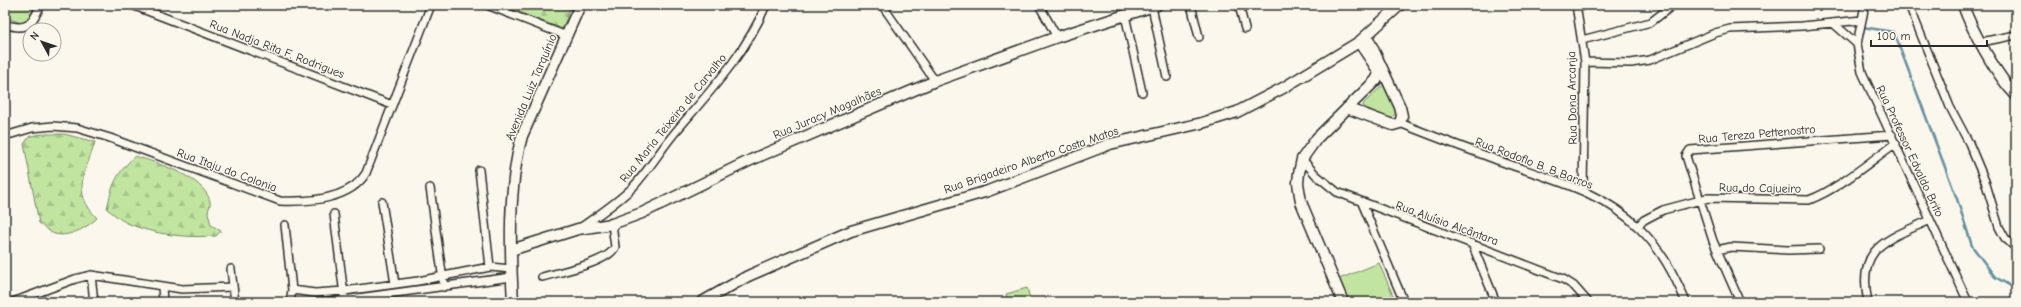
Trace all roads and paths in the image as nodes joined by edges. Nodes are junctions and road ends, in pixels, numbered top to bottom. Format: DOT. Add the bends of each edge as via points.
graph roads {
  1 [pos="41,5"];
  2 [pos="132,5"];
  3 [pos="431,5"];
  4 [pos="487,5"];
  5 [pos="580,5"];
  6 [pos="766,5"];
  7 [pos="882,5"];
  8 [pos="1039,5"];
  9 [pos="1191,5"];
  10 [pos="1239,5"];
  11 [pos="1400,5"];
  12 [pos="1586,5"];
  13 [pos="1673,5"];
  14 [pos="1865,5"];
  15 [pos="1909,5"];
  16 [pos="1963,5"];
  17 [pos="1154,6"];
  18 [pos="1577,6"];
  19 [pos="1125,15"];
  20 [pos="1862,20"];
  21 [pos="1833,23"];
  22 [pos="5,24"];
  23 [pos="1245,29"];
  24 [pos="2016,35"];
  25 [pos="567,36"];
  26 [pos="1057,37"];
  27 [pos="1198,37"];
  28 [pos="1363,39"];
  29 [pos="1582,40"];
  30 [pos="1981,42"];
  31 [pos="1857,44"];
  32 [pos="1585,62"];
  33 [pos="1167,77"];
  34 [pos="935,81"];
  35 [pos="1142,92"];
  36 [pos="2016,94"];
  37 [pos="392,105"];
  38 [pos="1346,108"];
  39 [pos="1400,123"];
  40 [pos="1892,135"];
  41 [pos="5,136"];
  42 [pos="1896,143"];
  43 [pos="1302,159"];
  44 [pos="479,170"];
  45 [pos="430,188"];
  46 [pos="1583,191"];
  47 [pos="1699,200"];
  48 [pos="382,202"];
  49 [pos="1362,203"];
  50 [pos="334,214"];
  51 [pos="1930,220"];
  52 [pos="612,224"];
  53 [pos="285,226"];
  54 [pos="1638,226"];
  55 [pos="578,229"];
  56 [pos="1472,244"];
  57 [pos="2016,248"];
  58 [pos="1819,249"];
  59 [pos="511,250"];
  60 [pos="1716,250"];
  61 [pos="490,267"];
  62 [pos="230,269"];
  63 [pos="475,270"];
  64 [pos="511,273"];
  65 [pos="91,275"];
  66 [pos="443,275"];
  67 [pos="542,276"];
  68 [pos="418,281"];
  69 [pos="475,282"];
  70 [pos="395,284"];
  71 [pos="444,286"];
  72 [pos="162,287"];
  73 [pos="232,287"];
  74 [pos="292,290"];
  75 [pos="420,290"];
  76 [pos="344,291"];
  77 [pos="344,299"];
  78 [pos="13,302"];
  79 [pos="94,302"];
  80 [pos="164,302"];
  81 [pos="235,302"];
  82 [pos="290,302"];
  83 [pos="328,302"];
  84 [pos="513,302"];
  85 [pos="702,302"];
  86 [pos="1343,302"];
  87 [pos="1404,302"];
  88 [pos="1496,302"];
  89 [pos="1588,302"];
  90 [pos="1686,302"];
  91 [pos="1740,302"];
  92 [pos="1868,302"];
  93 [pos="1968,302"];
  1 -- 22 [label="street" via="33,22 28,25 20,28"];
  2 -- 37 [label="street, Rua Nadja Rita F. Rodrigues"];
  3 -- 37 [label="street, Rua Itaju do Colonia"];
  4 -- 25 [label="street"];
  5 -- 25 [label="street, Avenida Luiz Tarquínio"];
  6 -- 55 [label="street, Rua Maria Teixeira de Carvalho" via="746,44 725,74 677,130 644,174 626,193"];
  7 -- 34 [label="street"];
  8 -- 26 [label="street"];
  9 -- 27 [label="street"];
  10 -- 23 [label="street"];
  11 -- 28 [label="street, Rua Brigadeiro Alberto Costa Matos"];
  12 -- 18 [label="street"];
  13 -- 29 [label="street" via="1651,22"];
  14 -- 20 [label="street, Rua Professor Edvaldo Brito"];
  15 -- 57 [label="street" via="1950,107 1985,181 2000,228 2005,238"];
  16 -- 30 [label="street"];
  17 -- 19 [label="street, Rua Juracy Magalhães"];
  17 -- 33 [label="street"];
  18 -- 29 [label="street, Rua Dona Arcanja"];
  19 -- 26 [label="street, Rua Juracy Magalhães"];
  19 -- 35 [label="street"];
  20 -- 21 [label="street"];
  20 -- 31 [label="street, Rua Professor Edvaldo Brito"];
  21 -- 31 [label="street"];
  21 -- 32 [label="street" via="1730,29 1650,60 1632,63"];
  24 -- 30 [label="street"];
  25 -- 59 [label="street, Avenida Luiz Tarquínio" via="522,136 516,156"];
  26 -- 34 [label="street, Rua Juracy Magalhães"];
  28 -- 38 [label="street" via="1379,74 1376,80"];
  28 -- 39 [label="street" via="1400,108"];
  28 -- 85 [label="street, Rua Brigadeiro Alberto Costa Matos" via="1283,88 1237,112 1202,123 1110,144 988,191 851,231 748,276"];
  29 -- 32 [label="street, Rua Dona Arcanja"];
  30 -- 36 [label="street" via="2009,88"];
  31 -- 40 [label="street, Rua Professor Edvaldo Brito" via="1862,72"];
  32 -- 46 [label="street, Rua Dona Arcanja"];
  34 -- 52 [label="street, Rua Juracy Magalhães" via="753,159 642,213"];
  37 -- 41 [label="street, Rua Itaju do Colonia" via="361,181 346,191 301,202 280,201 77,128 32,128"];
  38 -- 39 [label="street" via="1393,125"];
  38 -- 43 [label="street" via="1317,138"];
  39 -- 46 [label="street, Rua Rodoflo B. B Barros"];
  40 -- 42 [label="street, Rua Professor Edvaldo Brito"];
  40 -- 47 [label="street, Rua Tereza Pettenostro" via="1690,150 1686,156"];
  42 -- 47 [label="street, Rua do Cajueiro" via="1821,195 1809,200 1725,197"];
  42 -- 51 [label="street, Rua Professor Edvaldo Brito"];
  43 -- 49 [label="street, Rua Aluísio Alcântara" via="1336,192"];
  43 -- 86 [label="street" via="1298,183 1301,202"];
  44 -- 61 [label="street"];
  45 -- 66 [label="street"];
  46 -- 54 [label="street, Rua Rodoflo B. B Barros" via="1618,210"];
  47 -- 54 [label="street, Rua do Cajueiro" via="1663,210"];
  47 -- 60 [label="street, Rua Tereza Pettenostro"];
  48 -- 70 [label="street"];
  49 -- 56 [label="street, Rua Aluísio Alcântara"];
  49 -- 87 [label="street"];
  50 -- 76 [label="street"];
  51 -- 92 [label="street" via="1889,239 1872,254 1866,265 1864,280"];
  51 -- 93 [label="street, Rua Professor Edvaldo Brito"];
  52 -- 55 [label="street, Rua Juracy Magalhães"];
  52 -- 67 [label="street" via="616,247 611,253 580,266"];
  53 -- 74 [label="street"];
  54 -- 90 [label="street, Rua Rodoflo B. B Barros" via="1663,256"];
  55 -- 59 [label="street, Rua Juracy Magalhães"];
  56 -- 88 [label="street"];
  56 -- 89 [label="street, Rua Aluísio Alcântara" via="1563,279 1574,286"];
  58 -- 60 [label="street" via="1731,247"];
  59 -- 64 [label="street, Avenida Luiz Tarquínio"];
  60 -- 91 [label="street, Rua Tereza Pettenostro"];
  61 -- 63 [label="street"];
  61 -- 64 [label="street"];
  62 -- 73 [label="street"];
  63 -- 66 [label="street"];
  63 -- 69 [label="street"];
  64 -- 69 [label="street"];
  64 -- 84 [label="street, Avenida Luiz Tarquínio"];
  65 -- 72 [label="street"];
  65 -- 78 [label="street"];
  65 -- 79 [label="street"];
  66 -- 68 [label="street"];
  66 -- 71 [label="street"];
  68 -- 70 [label="street"];
  68 -- 75 [label="street"];
  69 -- 71 [label="street"];
  70 -- 76 [label="street"];
  71 -- 75 [label="street"];
  72 -- 73 [label="street"];
  72 -- 80 [label="street"];
  73 -- 81 [label="street"];
  74 -- 76 [label="street" via="315,293"];
  74 -- 82 [label="street"];
  75 -- 77 [label="street"];
  76 -- 77 [label="street"];
  77 -- 83 [label="street"];
}
